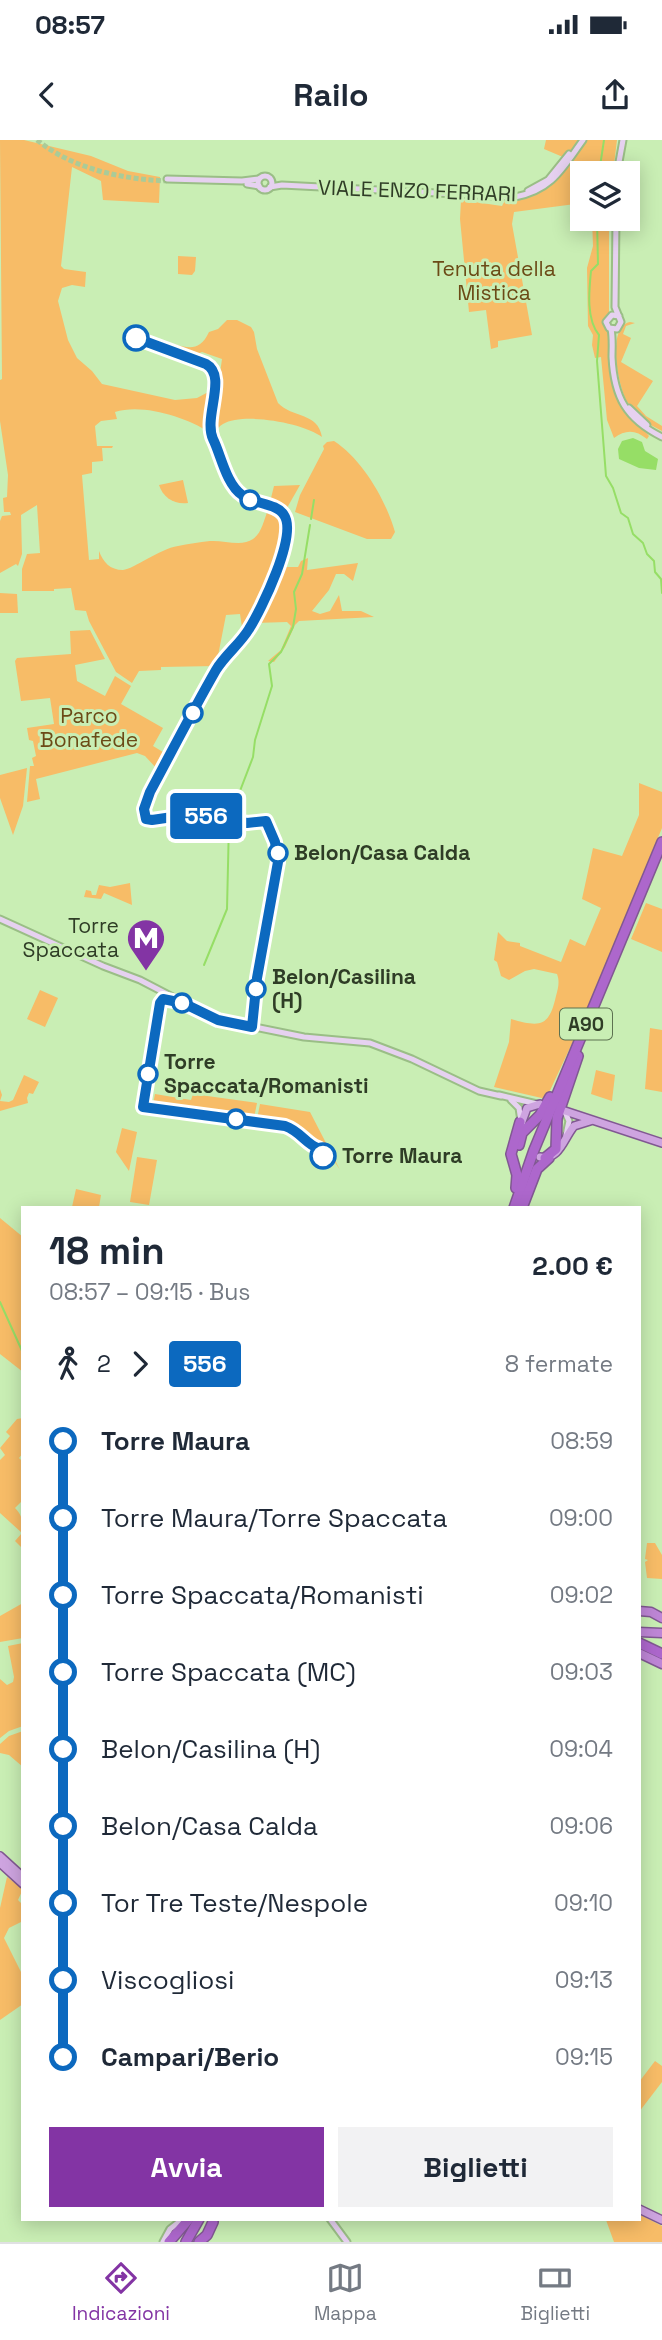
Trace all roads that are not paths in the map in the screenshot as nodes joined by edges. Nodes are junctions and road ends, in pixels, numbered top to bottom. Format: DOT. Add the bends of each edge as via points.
graph roads {
  1 [pos="581,140"];
  2 [pos="621,140"];
  3 [pos="617,161"];
  4 [pos="167,180"];
  5 [pos="271,180"];
  6 [pos="259,182"];
  7 [pos="270,187"];
  8 [pos="614,231"];
  9 [pos="614,231"];
  10 [pos="610,316"];
  11 [pos="618,316"];
  12 [pos="614,329"];
  13 [pos="662,436"];
  14 [pos="662,842"];
  15 [pos="662,855"];
  16 [pos="0,919"];
  17 [pos="304,1037"];
  18 [pos="347,1041"];
  19 [pos="578,1056"];
  20 [pos="570,1062"];
  21 [pos="508,1098"];
  22 [pos="540,1104"];
  23 [pos="565,1111"];
  24 [pos="594,1121"];
  25 [pos="520,1122"];
  26 [pos="564,1141"];
  27 [pos="662,1143"];
  28 [pos="519,1145"];
  29 [pos="529,1153"];
  30 [pos="545,1158"];
  31 [pos="517,1206"];
  32 [pos="518,1206"];
  33 [pos="518,1206"];
  34 [pos="518,1206"];
  35 [pos="641,1612"];
  36 [pos="662,1618"];
  37 [pos="641,1632"];
  38 [pos="662,1633"];
  39 [pos="641,1646"];
  40 [pos="641,1654"];
  41 [pos="662,1656"];
  42 [pos="641,1661"];
  43 [pos="662,1666"];
  44 [pos="0,1858"];
  45 [pos="21,1876"];
  46 [pos="641,2208"];
  47 [pos="662,2219"];
  48 [pos="180,2221"];
  49 [pos="187,2221"];
  50 [pos="198,2221"];
  51 [pos="214,2221"];
  52 [pos="214,2221"];
  53 [pos="333,2221"];
  54 [pos="163,2242"];
  55 [pos="169,2242"];
  56 [pos="186,2242"];
  57 [pos="199,2242"];
  58 [pos="207,2242"];
  59 [pos="349,2242"];
  1 -- 5 [label="main road, VIALE ENZO FERRARI" via="548,180 516,194"];
  1 -- 7 [label="main road, VIALE ENZO FERRARI" via="551,182 515,197"];
  2 -- 3 [label="main road"];
  4 -- 6 [label="main road"];
  5 -- 6 [label="main road, VIALE ENZO FERRARI" via="265,176"];
  5 -- 7 [label="main road"];
  6 -- 7 [label="main road, VIALE ENZO FERRARI" via="264,189"];
  8 -- 10 [label="main road"];
  9 -- 11 [label="main road"];
  10 -- 11 [label="main road"];
  10 -- 12 [label="main road" via="607,324"];
  11 -- 12 [label="main road" via="621,324"];
  12 -- 13 [label="main road" via="623,396 638,418"];
  14 -- 20 [label="highway, A90"];
  15 -- 19 [label="highway, A90"];
  16 -- 17 [label="main road" via="141,980 216,1019"];
  17 -- 18 [label="main road"];
  17 -- 18 [label="main road"];
  18 -- 21 [label="main road" via="370,1043"];
  19 -- 30 [label="highway" via="557,1116 556,1148"];
  19 -- 33 [label="highway, A90"];
  20 -- 28 [label="highway" via="541,1113 521,1134"];
  20 -- 32 [label="highway, A90" via="530,1160"];
  21 -- 22 [label="main road"];
  21 -- 25 [label="main road" via="519,1107"];
  22 -- 25 [label="main road" via="528,1107"];
  23 -- 24 [label="main road"];
  23 -- 26 [label="main road" via="569,1122"];
  24 -- 26 [label="main road" via="578,1123"];
  24 -- 27 [label="main road"];
  25 -- 28 [label="main road"];
  25 -- 31 [label="highway" via="511,1154"];
  26 -- 30 [label="main road" via="558,1152"];
  28 -- 29 [label="main road"];
  30 -- 34 [label="highway"];
  35 -- 36 [label="highway"];
  37 -- 38 [label="highway"];
  39 -- 41 [label="highway"];
  40 -- 43 [label="highway"];
  42 -- 43 [label="highway"];
  44 -- 45 [label="main road"];
  46 -- 47 [label="main road"];
  48 -- 54 [label="main road"];
  49 -- 55 [label="highway"];
  50 -- 56 [label="highway"];
  51 -- 57 [label="highway"];
  52 -- 58 [label="main road"];
  53 -- 59 [label="main road"];
}
